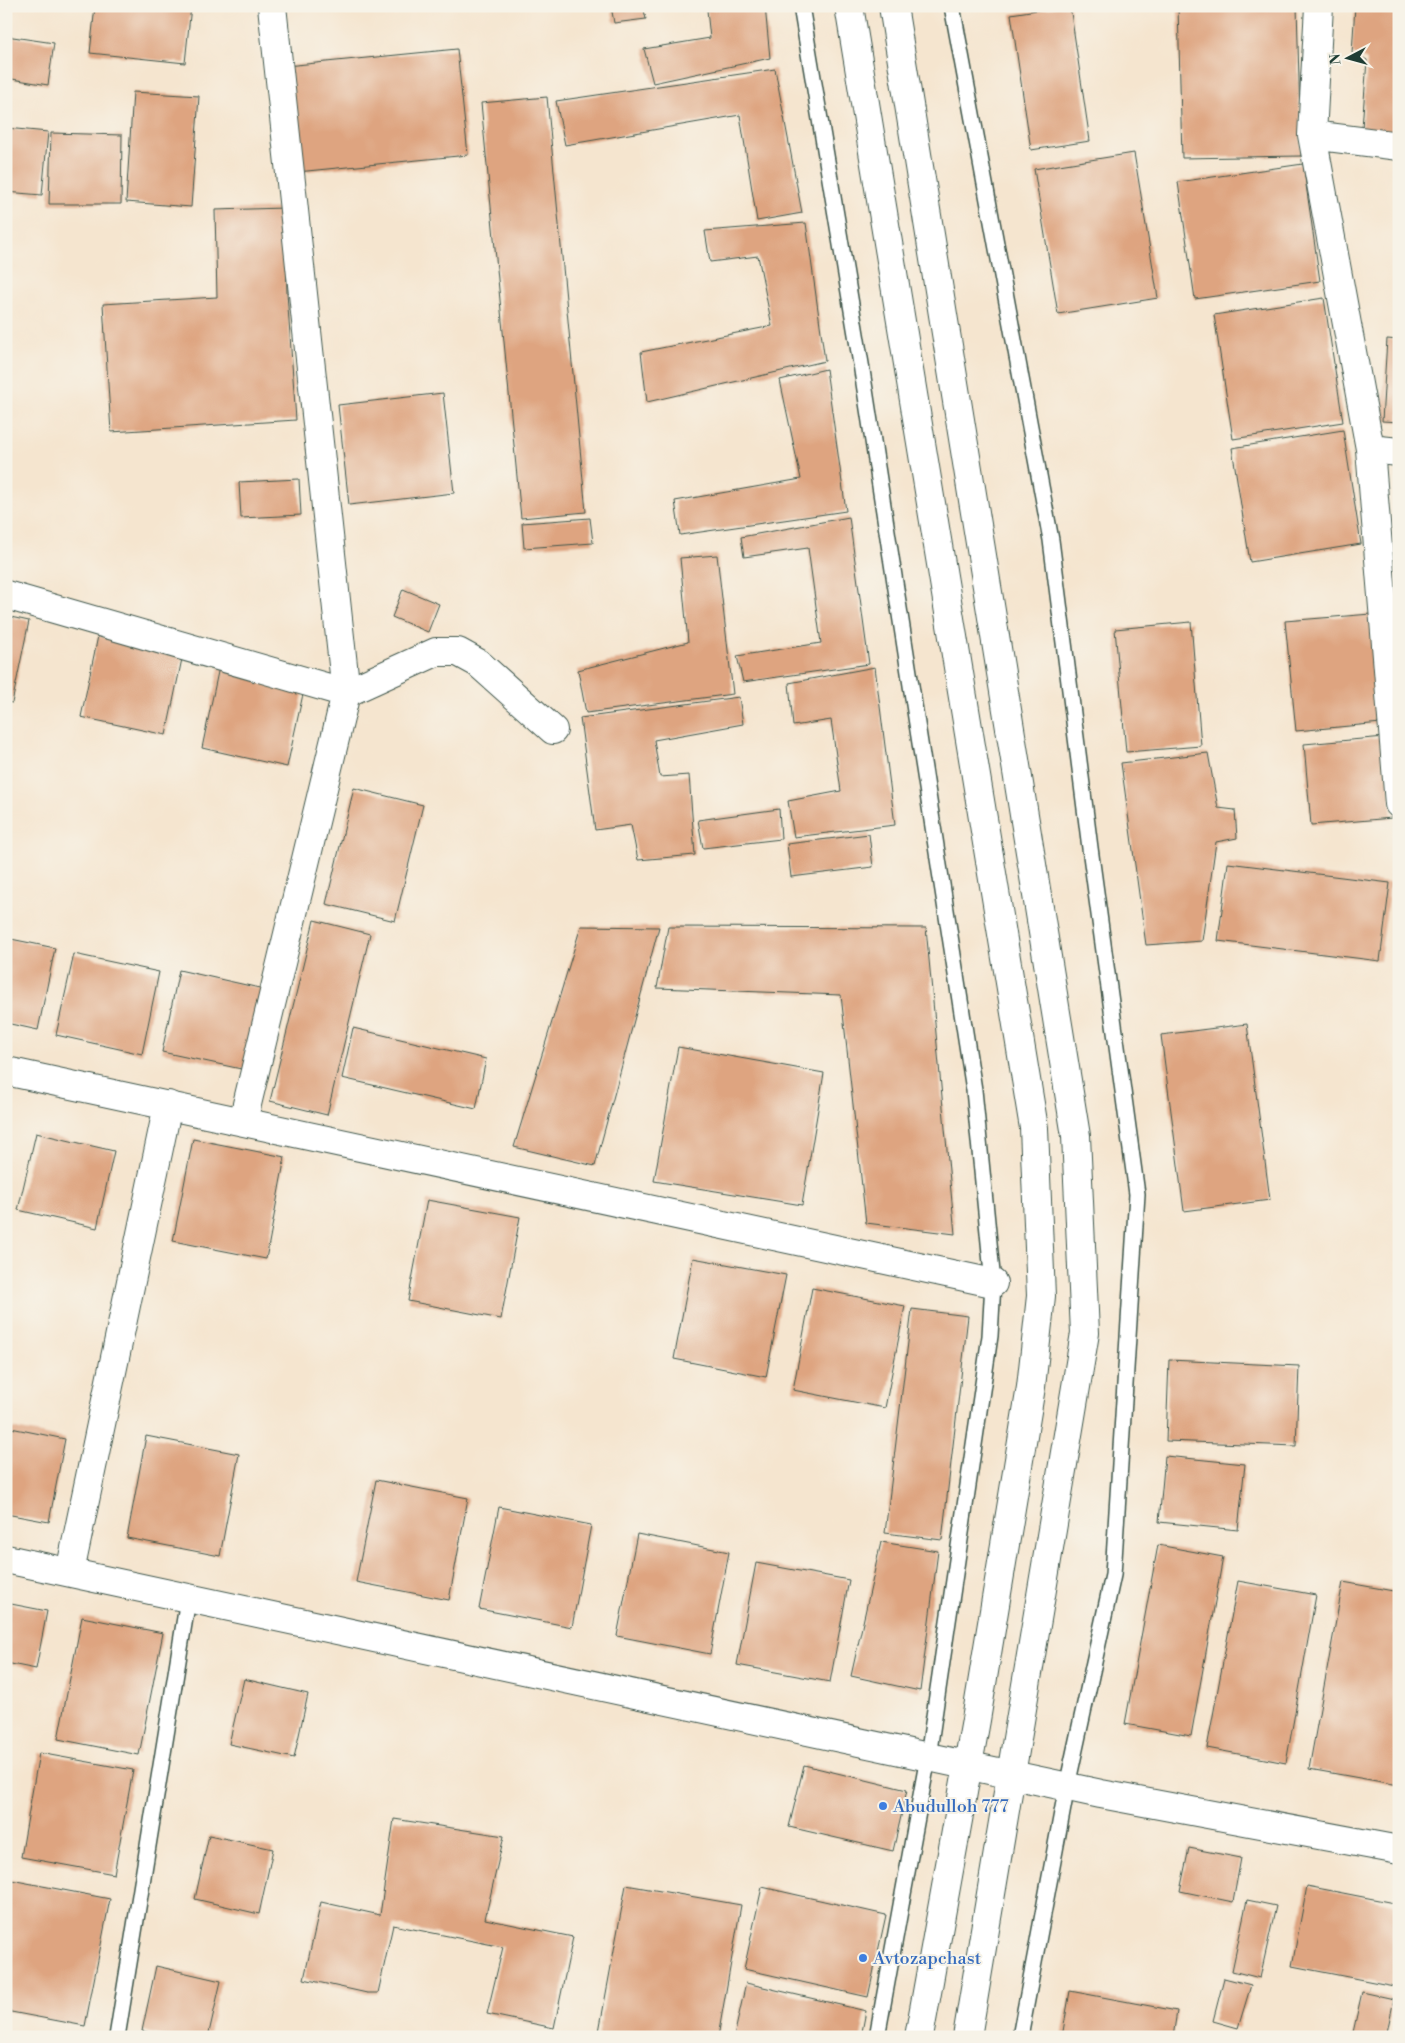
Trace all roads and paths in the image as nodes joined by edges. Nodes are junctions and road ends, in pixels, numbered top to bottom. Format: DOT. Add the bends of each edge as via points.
graph roads {
  1 [pos="272,6"];
  2 [pos="801,6"];
  3 [pos="849,6"];
  4 [pos="893,6"];
  5 [pos="952,6"];
  6 [pos="1319,6"];
  7 [pos="1312,135"];
  8 [pos="1399,146"];
  9 [pos="1370,448"];
  10 [pos="1399,452"];
  11 [pos="6,595"];
  12 [pos="346,693"];
  13 [pos="553,730"];
  14 [pos="1399,804"];
  15 [pos="6,1071"];
  16 [pos="168,1105"];
  17 [pos="244,1121"];
  18 [pos="994,1284"];
  19 [pos="6,1559"];
  20 [pos="70,1572"];
  21 [pos="188,1599"];
  22 [pos="928,1757"];
  23 [pos="968,1765"];
  24 [pos="1012,1775"];
  25 [pos="1067,1786"];
  26 [pos="1399,1850"];
  27 [pos="117,2037"];
  28 [pos="877,2037"];
  29 [pos="919,2037"];
  30 [pos="967,2037"];
  31 [pos="1020,2037"];
  1 -- 12 [label="main road"];
  2 -- 18 [label="lane" via="861,364 974,1090"];
  3 -- 23 [label="main road" via="1034,1128 1041,1296 1031,1387"];
  4 -- 24 [label="main road" via="1076,1136 1085,1333"];
  5 -- 25 [label="lane" via="1051,540 1138,1194 1113,1575"];
  6 -- 7 [label="main road"];
  7 -- 8 [label="main road"];
  7 -- 9 [label="main road"];
  9 -- 10 [label="main road"];
  9 -- 14 [label="main road"];
  11 -- 12 [label="main road"];
  12 -- 13 [label="main road" via="436,652 458,652 478,663"];
  12 -- 17 [label="main road"];
  15 -- 16 [label="main road"];
  16 -- 17 [label="main road"];
  16 -- 20 [label="main road"];
  17 -- 18 [label="main road"];
  18 -- 22 [label="lane" via="990,1336"];
  19 -- 20 [label="main road"];
  20 -- 21 [label="main road"];
  21 -- 22 [label="main road"];
  21 -- 27 [label="lane"];
  22 -- 23 [label="main road"];
  22 -- 28 [label="lane"];
  23 -- 24 [label="main road"];
  23 -- 29 [label="main road"];
  24 -- 25 [label="main road"];
  24 -- 30 [label="main road"];
  25 -- 26 [label="main road"];
  25 -- 31 [label="lane"];
}
